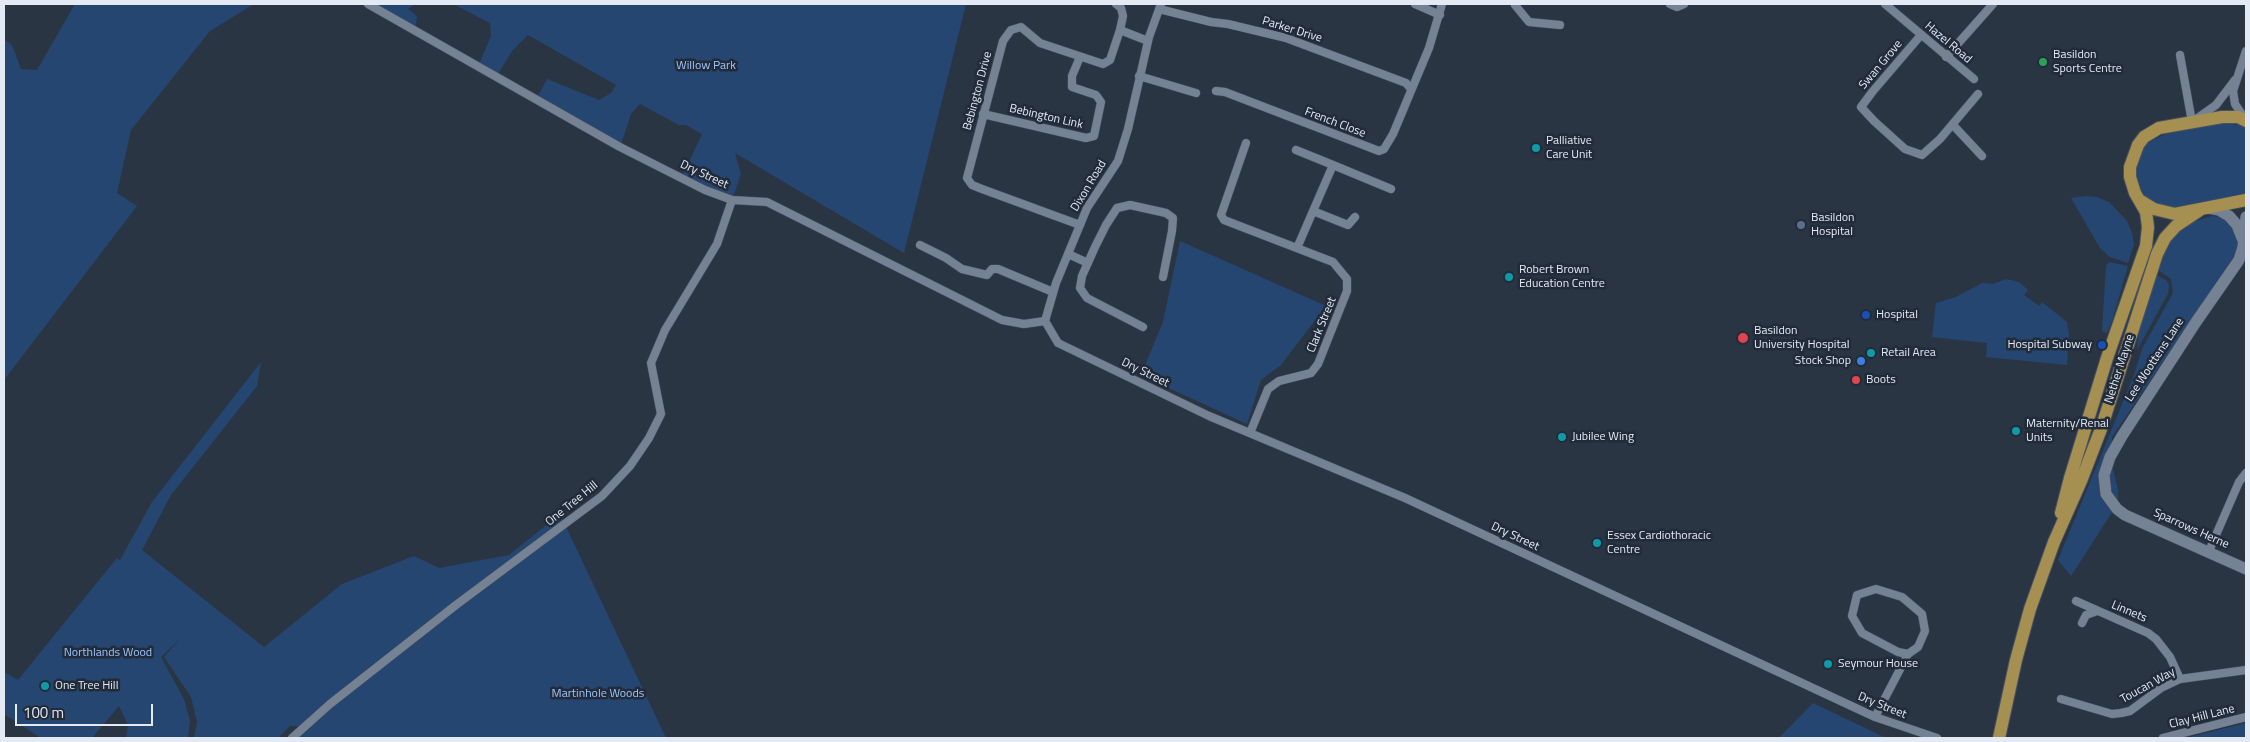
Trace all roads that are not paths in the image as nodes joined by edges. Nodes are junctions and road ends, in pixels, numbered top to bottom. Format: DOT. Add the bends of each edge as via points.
graph roads {
  1 [pos="368,4"];
  2 [pos="1116,4"];
  3 [pos="1415,4"];
  4 [pos="1442,4"];
  5 [pos="1515,4"];
  6 [pos="1670,4"];
  7 [pos="1684,4"];
  8 [pos="1885,4"];
  9 [pos="1993,4"];
  10 [pos="1160,6"];
  11 [pos="1440,15"];
  12 [pos="1560,26"];
  13 [pos="1120,30"];
  14 [pos="1921,35"];
  15 [pos="1148,41"];
  16 [pos="2246,51"];
  17 [pos="2180,55"];
  18 [pos="1080,56"];
  19 [pos="1946,57"];
  20 [pos="1139,76"];
  21 [pos="1974,79"];
  22 [pos="2235,80"];
  23 [pos="1411,89"];
  24 [pos="1216,91"];
  25 [pos="1196,94"];
  26 [pos="1978,94"];
  27 [pos="983,114"];
  28 [pos="2246,120"];
  29 [pos="2192,122"];
  30 [pos="1952,125"];
  31 [pos="1246,143"];
  32 [pos="1296,150"];
  33 [pos="1982,156"];
  34 [pos="1333,165"];
  35 [pos="1391,188"];
  36 [pos="2139,199"];
  37 [pos="732,200"];
  38 [pos="2246,200"];
  39 [pos="2204,209"];
  40 [pos="1313,212"];
  41 [pos="1355,217"];
  42 [pos="2246,217"];
  43 [pos="1080,225"];
  44 [pos="920,245"];
  45 [pos="2244,247"];
  46 [pos="1297,248"];
  47 [pos="1068,254"];
  48 [pos="1088,263"];
  49 [pos="1163,277"];
  50 [pos="1053,292"];
  51 [pos="1045,321"];
  52 [pos="1143,327"];
  53 [pos="1250,433"];
  54 [pos="2246,473"];
  55 [pos="2125,515"];
  56 [pos="2054,542"];
  57 [pos="2209,551"];
  58 [pos="2246,569"];
  59 [pos="2076,601"];
  60 [pos="2098,611"];
  61 [pos="2082,623"];
  62 [pos="1908,654"];
  63 [pos="2246,670"];
  64 [pos="2180,679"];
  65 [pos="2061,698"];
  66 [pos="1875,716"];
  67 [pos="2246,717"];
  68 [pos="292,738"];
  69 [pos="1937,738"];
  70 [pos="2000,738"];
  71 [pos="2163,738"];
  1 -- 37 [label="street, Dry Street" via="620,147 705,190"];
  2 -- 13 [label="street, Bebington Drive" via="1123,16"];
  3 -- 11 [label="street"];
  4 -- 11 [label="street"];
  5 -- 12 [label="street" via="1529,22"];
  6 -- 7 [label="street" via="1677,7"];
  8 -- 14 [label="street, Hazel Road"];
  9 -- 19 [label="street"];
  10 -- 15 [label="street, Dixon Road"];
  10 -- 23 [label="street, Parker Drive" via="1211,22 1286,38 1406,83"];
  11 -- 23 [label="street"];
  13 -- 15 [label="street"];
  13 -- 18 [label="street, Bebington Drive" via="1107,63"];
  14 -- 19 [label="street, Hazel Road"];
  14 -- 30 [label="street, Swan Grove" via="1861,107 1905,149 1922,155"];
  15 -- 20 [label="street, Dixon Road"];
  16 -- 22 [label="street"];
  17 -- 29 [label="street"];
  18 -- 27 [label="street, Bebington Drive" via="1040,43 1021,27 1011,30 1003,42"];
  18 -- 27 [label="street, Bebington Link" via="1072,76 1072,87 1096,96 1100,102 1094,136 1086,138"];
  19 -- 21 [label="street, Hazel Road"];
  20 -- 25 [label="street"];
  20 -- 43 [label="street, Dixon Road" via="1118,161 1087,208"];
  22 -- 28 [label="street" via="2235,104"];
  22 -- 29 [label="street" via="2216,105"];
  23 -- 24 [label="street, French Close" via="1388,145 1378,151"];
  26 -- 30 [label="street, Swan Grove"];
  27 -- 43 [label="street, Bebington Drive" via="967,173 969,182"];
  28 -- 29 [label="main road, Nether Mayne" via="2230,116"];
  29 -- 36 [label="main road, Nether Mayne" via="2159,128 2138,145 2130,167 2130,178"];
  30 -- 33 [label="street"];
  31 -- 46 [label="street, Clark Street" via="1221,215 1224,220"];
  32 -- 34 [label="street"];
  34 -- 35 [label="street"];
  34 -- 40 [label="street"];
  36 -- 39 [label="main road, Nether Mayne" via="2164,213"];
  36 -- 56 [label="main road, Nether Mayne" via="2148,219 2146,246 2075,461"];
  37 -- 51 [label="street, Dry Street" via="767,202 1002,320 1024,324"];
  37 -- 68 [label="street, One Tree Hill" via="717,244 665,330 651,363 662,414 630,466 602,496 330,704"];
  38 -- 39 [label="main road, Nether Mayne"];
  39 -- 45 [label="street" via="2224,212 2233,220"];
  39 -- 56 [label="main road, Nether Mayne" via="2176,226 2160,246 2101,429"];
  40 -- 41 [label="street" via="1348,225"];
  40 -- 46 [label="street"];
  42 -- 45 [label="street, Lee Woottens Lane"];
  43 -- 47 [label="street, Dixon Road"];
  44 -- 50 [label="street" via="962,270 987,275 992,269 998,269"];
  45 -- 55 [label="street, Lee Woottens Lane" via="2239,260 2110,457 2104,475 2106,494"];
  46 -- 53 [label="street, Clark Street" via="1333,262 1348,279 1347,291 1318,364 1311,373 1279,380 1268,389"];
  47 -- 48 [label="street"];
  47 -- 50 [label="street, Dixon Road"];
  48 -- 49 [label="street" via="1112,214 1117,208 1130,205 1166,213 1173,218"];
  48 -- 52 [label="street" via="1080,284 1084,296"];
  50 -- 51 [label="street, Dixon Road"];
  51 -- 53 [label="street, Dry Street" via="1058,343"];
  53 -- 66 [label="street, Dry Street" via="1405,498"];
  54 -- 57 [label="street"];
  55 -- 57 [label="street, Sparrows Herne"];
  56 -- 70 [label="main road, Nether Mayne" via="2030,609"];
  57 -- 58 [label="street, Sparrows Herne"];
  59 -- 60 [label="street, Linnets"];
  60 -- 61 [label="street" via="2086,615"];
  60 -- 64 [label="street, Linnets" via="2156,639 2170,657"];
  62 -- 62 [label="street" via="1862,633 1852,616 1857,595 1876,589 1902,597 1922,614 1925,631 1918,647"];
  62 -- 66 [label="street"];
  63 -- 64 [label="street, Toucan Way"];
  64 -- 65 [label="street, Toucan Way" via="2161,688 2130,711 2121,713 2112,714"];
  66 -- 69 [label="street, Dry Street"];
  67 -- 71 [label="street, Clay Hill Lane"];
}
